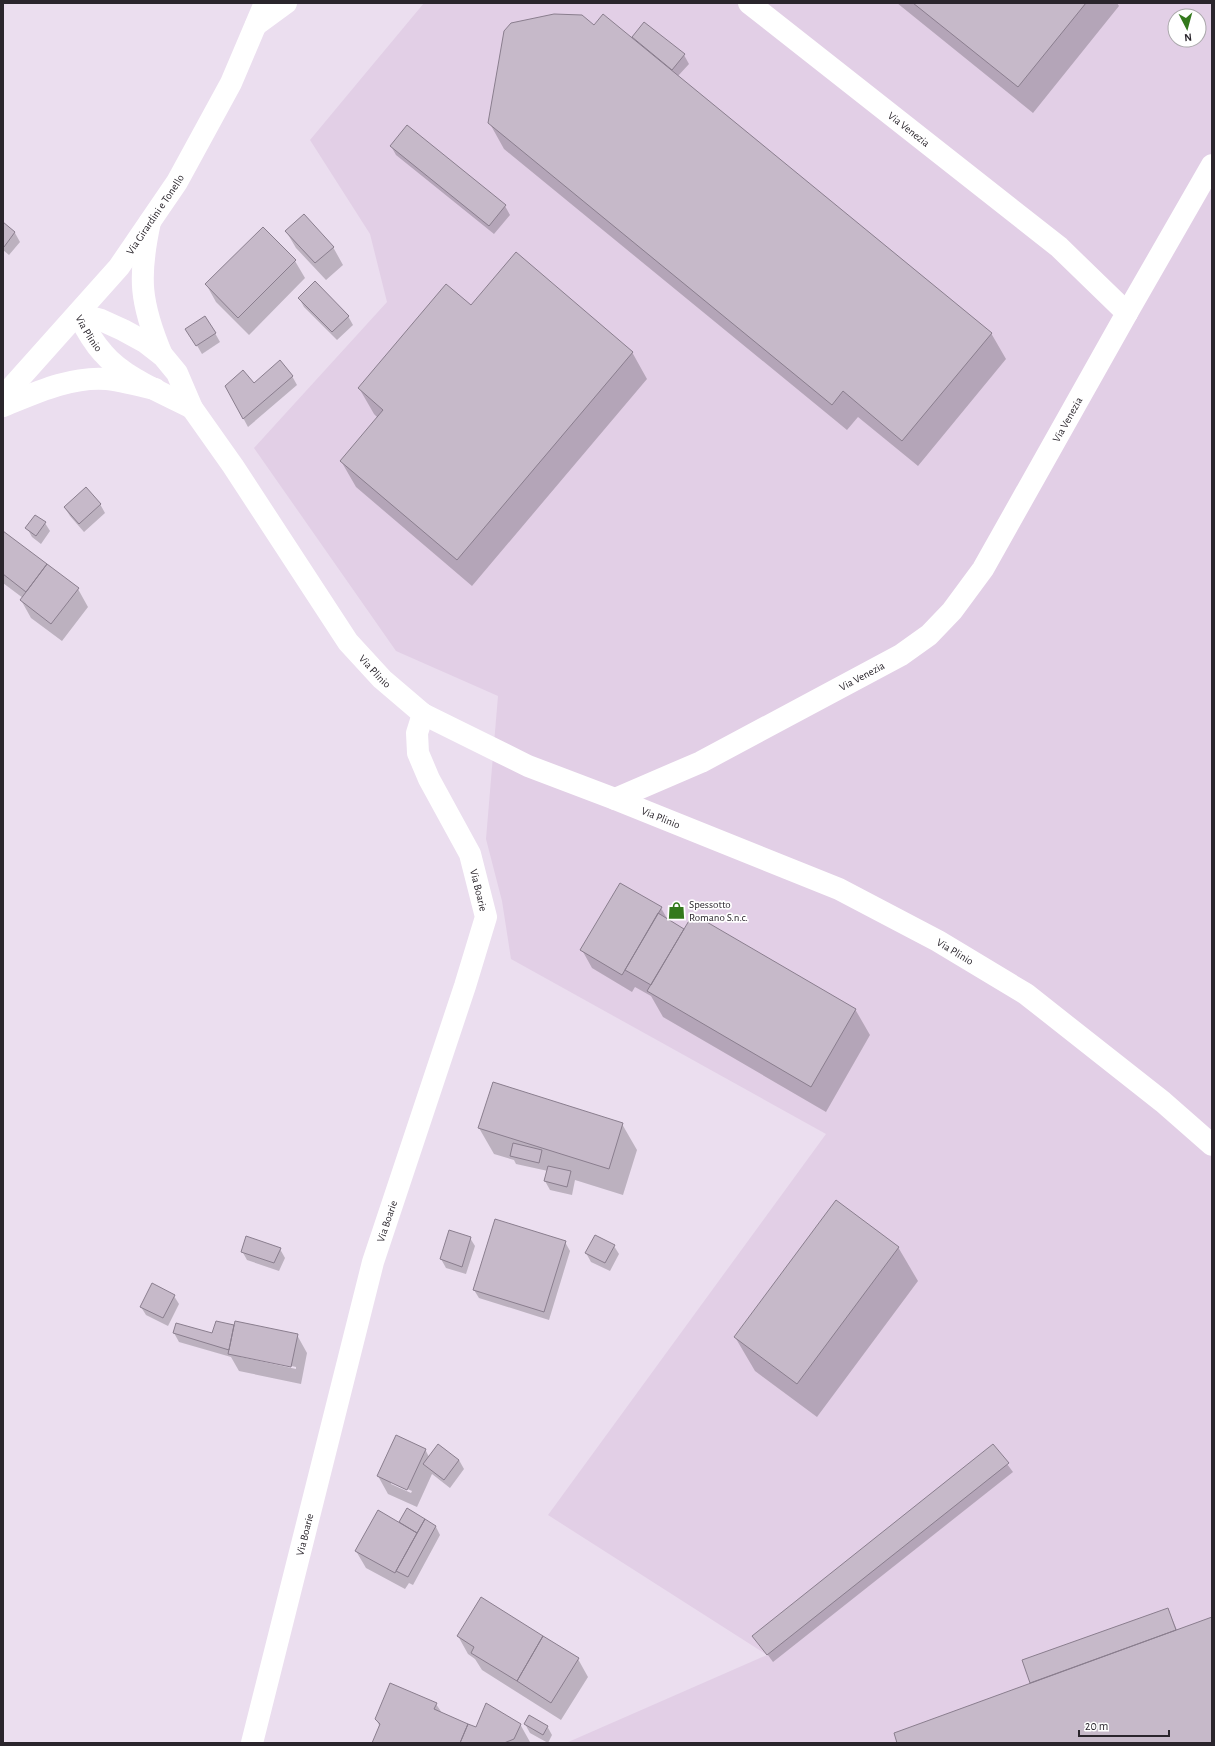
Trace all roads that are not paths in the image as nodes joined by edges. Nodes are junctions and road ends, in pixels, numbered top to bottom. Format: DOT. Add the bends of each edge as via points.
graph roads {
  1 [pos="265,3"];
  2 [pos="286,3"];
  3 [pos="749,3"];
  4 [pos="256,25"];
  5 [pos="1212,164"];
  6 [pos="150,222"];
  7 [pos="1127,313"];
  8 [pos="78,314"];
  9 [pos="163,356"];
  10 [pos="155,389"];
  11 [pos="3,397"];
  12 [pos="3,406"];
  13 [pos="192,408"];
  14 [pos="423,714"];
  15 [pos="615,798"];
  16 [pos="1212,1145"];
  17 [pos="252,1743"];
  1 -- 4 [label="street, Via Girardini e Tonello"];
  2 -- 4 [label="street"];
  3 -- 7 [label="street, Via Venezia" via="1059,248"];
  4 -- 6 [label="street, Via Girardini e Tonello" via="231,83 177,182"];
  5 -- 7 [label="street"];
  6 -- 8 [label="street, Via Girardini e Tonello" via="119,267"];
  6 -- 9 [label="street" via="142,266 143,294 154,335"];
  7 -- 15 [label="street, Via Venezia" via="983,569 952,611 929,635 901,655 701,762"];
  8 -- 9 [label="street, Via Plinio" via="124,330"];
  8 -- 10 [label="street, Via Plinio" via="90,337 103,354 121,370"];
  8 -- 11 [label="street, Via Girardini e Tonello"];
  9 -- 13 [label="street, Via Plinio" via="177,373"];
  10 -- 12 [label="street" via="105,379 82,380"];
  10 -- 13 [label="street, Via Plinio"];
  13 -- 14 [label="street, Via Plinio" via="348,642 382,679"];
  14 -- 15 [label="street, Via Plinio" via="528,766"];
  14 -- 17 [label="street, Via Boarie" via="417,733 418,753 470,854 486,917 373,1262"];
  15 -- 16 [label="street, Via Plinio" via="839,889 938,941 1026,994 1163,1102"];
}
